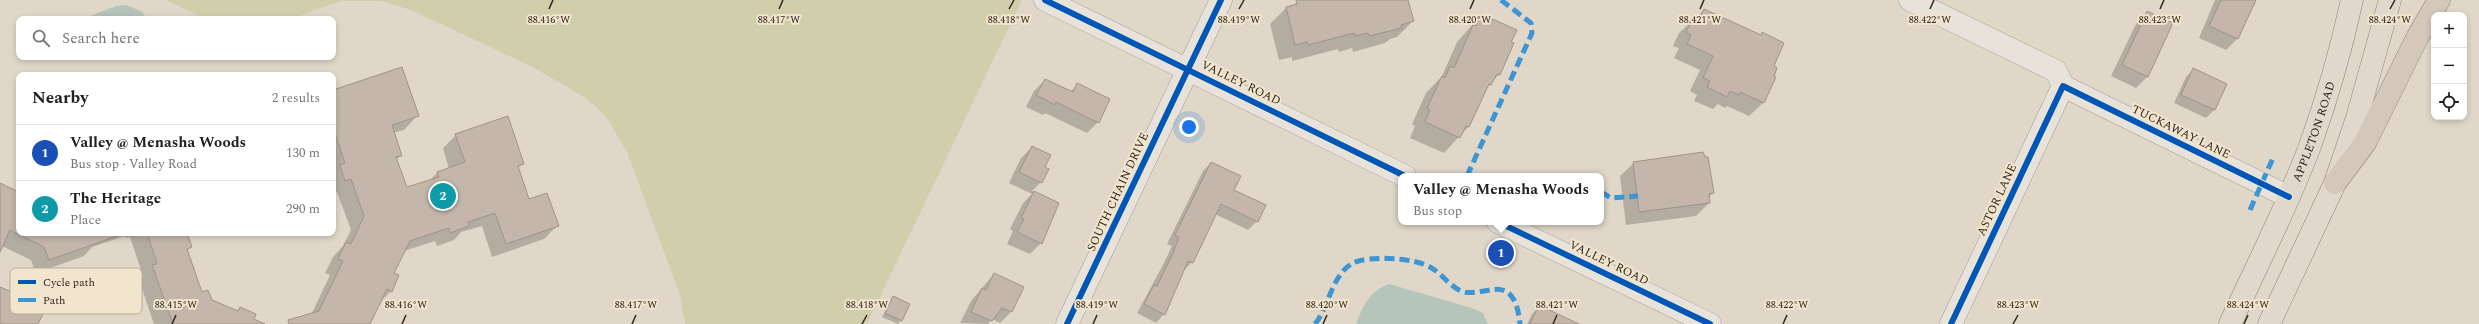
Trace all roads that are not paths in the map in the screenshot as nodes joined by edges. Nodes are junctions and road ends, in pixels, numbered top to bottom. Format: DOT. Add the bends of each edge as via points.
graph roads {
  1 [pos="1045,0"];
  2 [pos="1221,0"];
  3 [pos="1910,0"];
  4 [pos="2352,0"];
  5 [pos="2390,0"];
  6 [pos="2439,0"];
  7 [pos="1189,70"];
  8 [pos="2062,86"];
  9 [pos="1400,173"];
  10 [pos="2335,183"];
  11 [pos="2289,197"];
  12 [pos="1504,225"];
  13 [pos="1067,324"];
  14 [pos="1710,324"];
  15 [pos="1951,324"];
  16 [pos="2230,324"];
  17 [pos="2269,324"];
  1 -- 7 [label="street, VALLEY ROAD"];
  2 -- 7 [label="street, SOUTH CHAIN DRIVE"];
  3 -- 8 [label="street" via="2056,71"];
  4 -- 11 [label="main road, APPLETON ROAD" via="2333,75 2310,146"];
  5 -- 10 [label="main road" via="2357,118"];
  6 -- 10 [label="highway" via="2418,36 2367,140"];
  7 -- 9 [label="street, VALLEY ROAD"];
  7 -- 13 [label="street, SOUTH CHAIN DRIVE"];
  8 -- 11 [label="street, TUCKAWAY LANE"];
  8 -- 15 [label="street, ASTOR LANE"];
  10 -- 17 [label="main road"];
  11 -- 16 [label="main road, APPLETON ROAD"];
  12 -- 14 [label="street, VALLEY ROAD"];
}
